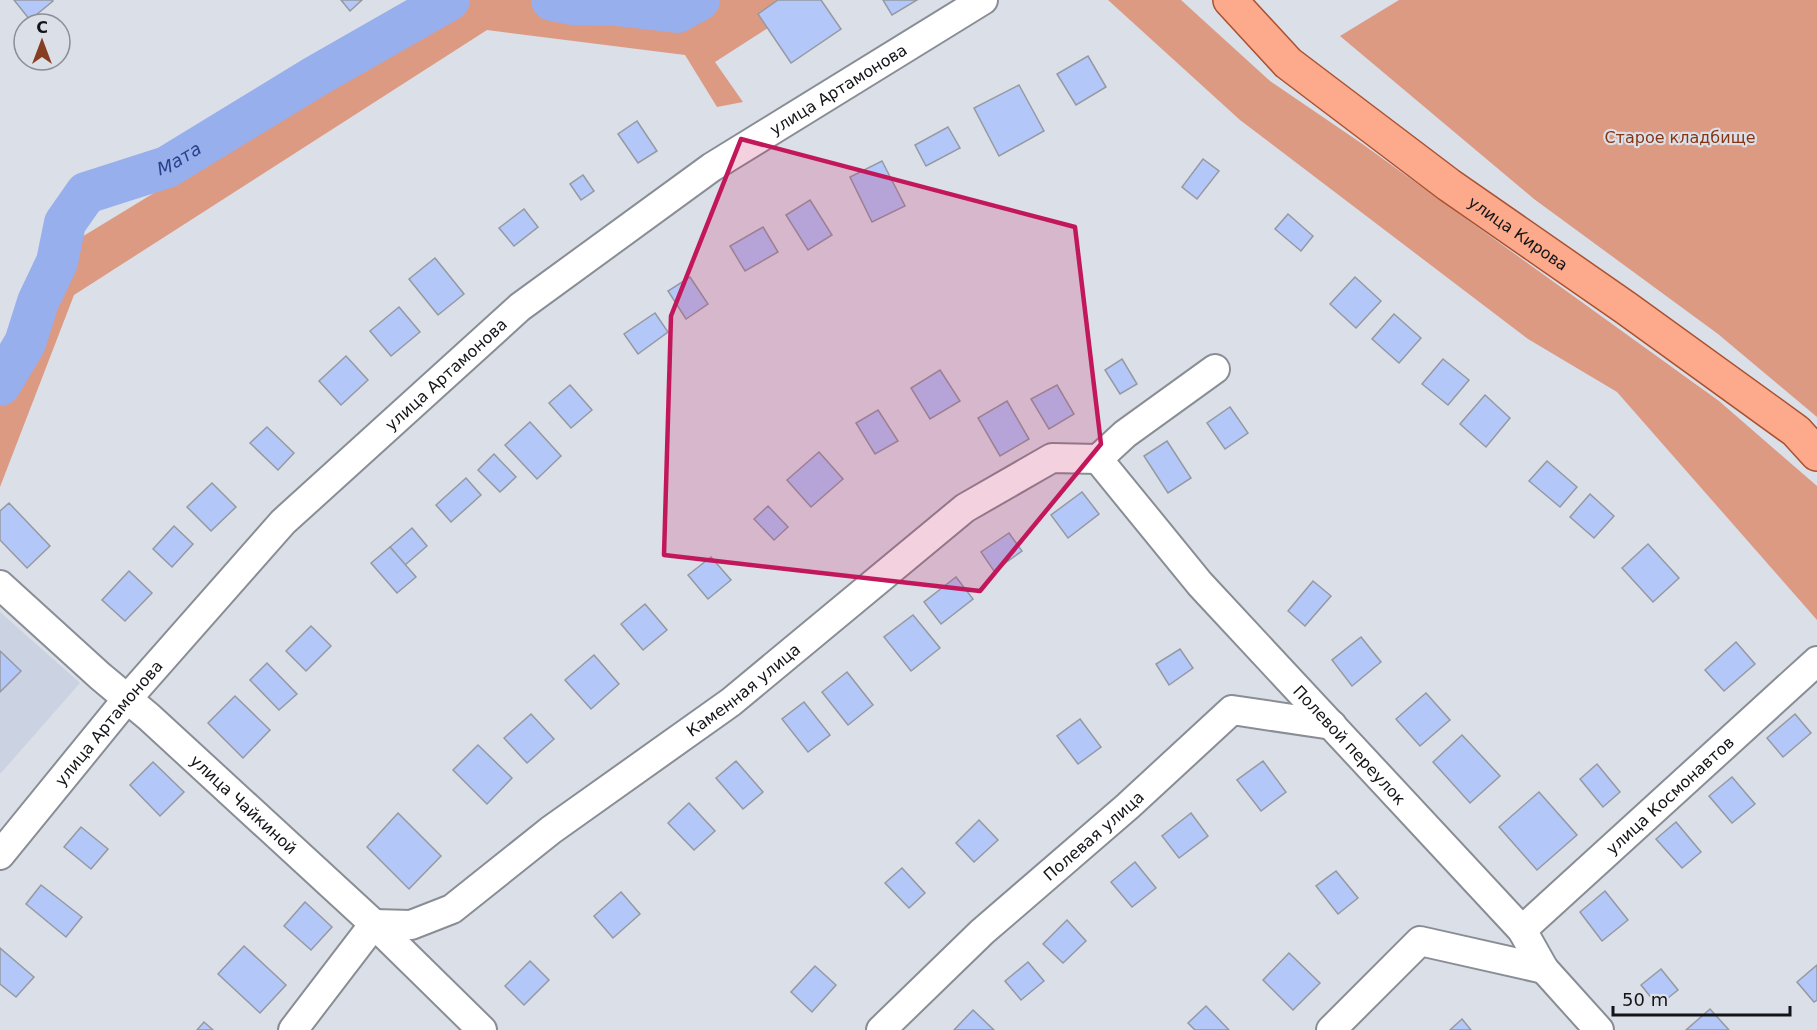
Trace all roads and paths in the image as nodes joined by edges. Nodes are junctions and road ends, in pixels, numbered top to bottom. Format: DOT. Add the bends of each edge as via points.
graph roads {
  1 [pos="983,0"];
  2 [pos="1230,0"];
  3 [pos="1215,369"];
  4 [pos="1817,454"];
  5 [pos="1098,459"];
  6 [pos="0,585"];
  7 [pos="1817,661"];
  8 [pos="128,699"];
  9 [pos="1332,724"];
  10 [pos="0,855"];
  11 [pos="374,924"];
  12 [pos="1522,930"];
  13 [pos="1544,969"];
  14 [pos="293,1030"];
  15 [pos="482,1030"];
  16 [pos="881,1030"];
  17 [pos="1331,1030"];
  18 [pos="1599,1030"];
  1 -- 8 [label="street, улица Артамонова" via="712,167 519,307 283,522"];
  2 -- 4 [label="main road, улица Кирова" via="1288,63 1449,185 1796,431"];
  3 -- 5 [label="street" via="1125,434"];
  5 -- 9 [label="street, Полевой переулок" via="1200,584"];
  5 -- 11 [label="street, Каменная улица" via="1052,458 965,508 731,702 550,830 452,909 411,925"];
  6 -- 8 [label="street, улица Чайкиной"];
  7 -- 12 [label="street, улица Космонавтов"];
  8 -- 10 [label="street, улица Артамонова"];
  8 -- 11 [label="street, улица Чайкиной"];
  9 -- 12 [label="street, Полевой переулок"];
  9 -- 16 [label="street, Полевая улица" via="1232,710 982,932"];
  11 -- 14 [label="street"];
  11 -- 15 [label="street, улица Чайкиной"];
  12 -- 13 [label="street, Полевой переулок"];
  13 -- 17 [label="street" via="1420,940"];
  13 -- 18 [label="street, Полевой переулок"];
}
